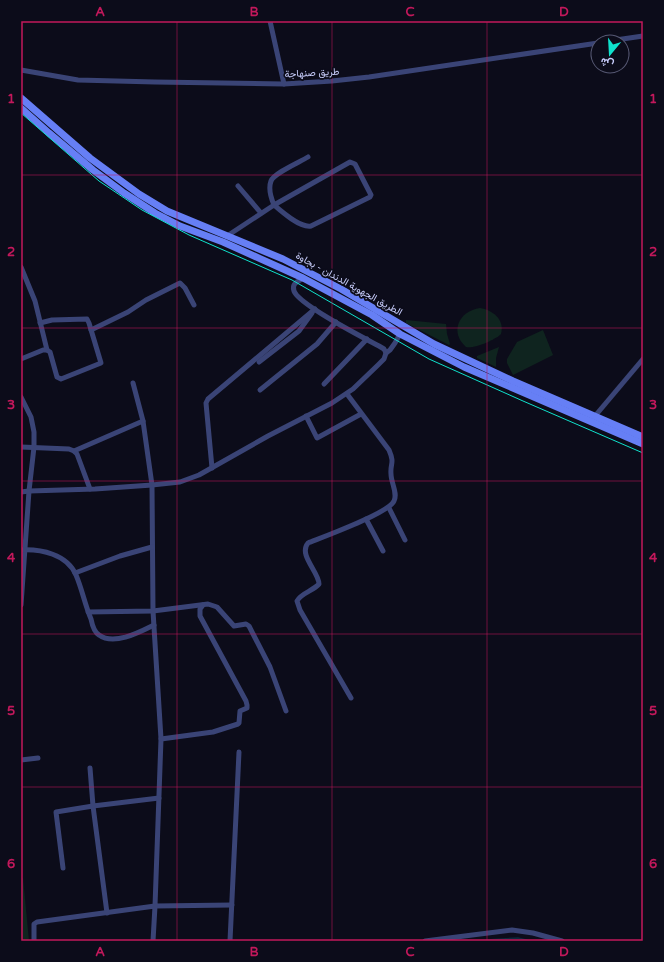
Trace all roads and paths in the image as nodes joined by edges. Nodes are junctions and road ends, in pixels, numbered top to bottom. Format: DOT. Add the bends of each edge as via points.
graph roads {
  1 [pos="270,21"];
  2 [pos="643,36"];
  3 [pos="630,38"];
  4 [pos="590,44"];
  5 [pos="22,71"];
  6 [pos="284,84"];
  7 [pos="21,98"];
  8 [pos="21,108"];
  9 [pos="308,157"];
  10 [pos="238,186"];
  11 [pos="274,205"];
  12 [pos="261,213"];
  13 [pos="227,236"];
  14 [pos="21,267"];
  15 [pos="303,278"];
  16 [pos="321,278"];
  17 [pos="194,305"];
  18 [pos="313,310"];
  19 [pos="40,322"];
  20 [pos="336,322"];
  21 [pos="405,327"];
  22 [pos="91,330"];
  23 [pos="400,334"];
  24 [pos="366,339"];
  25 [pos="47,350"];
  26 [pos="386,353"];
  27 [pos="21,359"];
  28 [pos="643,359"];
  29 [pos="259,362"];
  30 [pos="133,383"];
  31 [pos="324,384"];
  32 [pos="260,390"];
  33 [pos="347,394"];
  34 [pos="21,397"];
  35 [pos="361,414"];
  36 [pos="306,416"];
  37 [pos="595,416"];
  38 [pos="143,421"];
  39 [pos="643,436"];
  40 [pos="643,444"];
  41 [pos="22,447"];
  42 [pos="34,447"];
  43 [pos="74,451"];
  44 [pos="212,468"];
  45 [pos="152,485"];
  46 [pos="90,490"];
  47 [pos="29,491"];
  48 [pos="21,492"];
  49 [pos="389,508"];
  50 [pos="366,519"];
  51 [pos="405,540"];
  52 [pos="152,547"];
  53 [pos="23,549"];
  54 [pos="384,551"];
  55 [pos="75,574"];
  56 [pos="21,605"];
  57 [pos="203,605"];
  58 [pos="153,611"];
  59 [pos="88,612"];
  60 [pos="154,625"];
  61 [pos="351,698"];
  62 [pos="286,711"];
  63 [pos="160,739"];
  64 [pos="239,752"];
  65 [pos="38,758"];
  66 [pos="21,760"];
  67 [pos="90,768"];
  68 [pos="159,798"];
  69 [pos="93,806"];
  70 [pos="63,868"];
  71 [pos="232,904"];
  72 [pos="155,906"];
  73 [pos="107,912"];
  74 [pos="34,941"];
  75 [pos="153,941"];
  76 [pos="230,941"];
  77 [pos="425,941"];
  78 [pos="562,941"];
  1 -- 6 [label="street"];
  2 -- 3 [label="street"];
  4 -- 6 [label="street, طريق صنهاجة" via="369,77"];
  5 -- 6 [label="street, طريق صنهاجة" via="78,80"];
  7 -- 13 [label="main road, الطريق الجهوية الدندان - بجاوة" via="90,158 139,194 166,211"];
  8 -- 15 [label="main road, الطريق الجهوية الدندان - بجاوة" via="93,170 155,213"];
  9 -- 11 [label="street" via="274,176 270,190"];
  10 -- 12 [label="street"];
  11 -- 11 [label="street" via="299,223 308,226 368,199 371,195 356,164 350,162"];
  11 -- 12 [label="street"];
  12 -- 13 [label="street"];
  13 -- 16 [label="main road, الطريق الجهوية الدندان - بجاوة"];
  14 -- 19 [label="street" via="35,301"];
  15 -- 16 [label="street"];
  15 -- 18 [label="street" via="295,283 294,290"];
  15 -- 23 [label="main road, الطريق الجهوية الدندان - بجاوة" via="372,315"];
  16 -- 21 [label="main road, الطريق الجهوية الدندان - بجاوة"];
  17 -- 22 [label="street" via="180,284"];
  18 -- 20 [label="street"];
  18 -- 29 [label="street" via="299,331"];
  18 -- 44 [label="street" via="208,399 206,403"];
  19 -- 22 [label="street" via="87,319"];
  19 -- 25 [label="street"];
  20 -- 24 [label="street"];
  20 -- 32 [label="street" via="317,344"];
  21 -- 23 [label="main road"];
  21 -- 37 [label="main road, الطريق الجهوية الدندان - بجاوة" via="459,356"];
  22 -- 25 [label="street" via="101,363 61,379 57,377 50,352"];
  23 -- 26 [label="street" via="393,347"];
  23 -- 40 [label="main road, الطريق الجهوية الدندان - بجاوة" via="464,367"];
  24 -- 26 [label="street" via="384,349"];
  24 -- 31 [label="street"];
  25 -- 27 [label="street"];
  26 -- 33 [label="street" via="384,359"];
  28 -- 37 [label="street"];
  30 -- 38 [label="street"];
  33 -- 35 [label="street"];
  33 -- 36 [label="street"];
  34 -- 42 [label="street" via="33,424"];
  35 -- 36 [label="street" via="317,438"];
  35 -- 49 [label="street" via="389,450 392,458 390,472 396,495"];
  36 -- 44 [label="street"];
  37 -- 39 [label="main road, الطريق الجهوية الدندان - بجاوة"];
  38 -- 43 [label="street"];
  38 -- 45 [label="street"];
  41 -- 42 [label="street"];
  42 -- 43 [label="street"];
  42 -- 47 [label="street"];
  43 -- 46 [label="street"];
  44 -- 45 [label="street" via="180,482"];
  45 -- 46 [label="street"];
  45 -- 52 [label="street"];
  46 -- 47 [label="street"];
  47 -- 48 [label="street"];
  47 -- 53 [label="street"];
  49 -- 50 [label="street"];
  49 -- 51 [label="street"];
  50 -- 54 [label="street"];
  50 -- 61 [label="street" via="308,543 307,558 319,584 297,601"];
  52 -- 55 [label="street" via="120,556"];
  52 -- 58 [label="street"];
  53 -- 55 [label="street" via="42,551 59,557"];
  53 -- 56 [label="street"];
  55 -- 59 [label="street"];
  57 -- 58 [label="street"];
  57 -- 62 [label="street" via="217,607 234,626 249,626 270,668"];
  57 -- 63 [label="street" via="200,616 247,705 240,711 238,724 213,732"];
  58 -- 59 [label="street"];
  58 -- 60 [label="street"];
  59 -- 60 [label="street" via="94,629 99,635 108,638 118,639"];
  60 -- 63 [label="street"];
  63 -- 68 [label="street"];
  64 -- 71 [label="street"];
  65 -- 66 [label="street"];
  67 -- 69 [label="street"];
  68 -- 69 [label="street"];
  68 -- 72 [label="street"];
  69 -- 70 [label="street" via="56,812"];
  69 -- 73 [label="street"];
  71 -- 72 [label="street"];
  71 -- 76 [label="street"];
  72 -- 73 [label="street"];
  72 -- 75 [label="street"];
  73 -- 74 [label="street" via="37,922 34,924"];
  77 -- 78 [label="street" via="512,930"];
}
